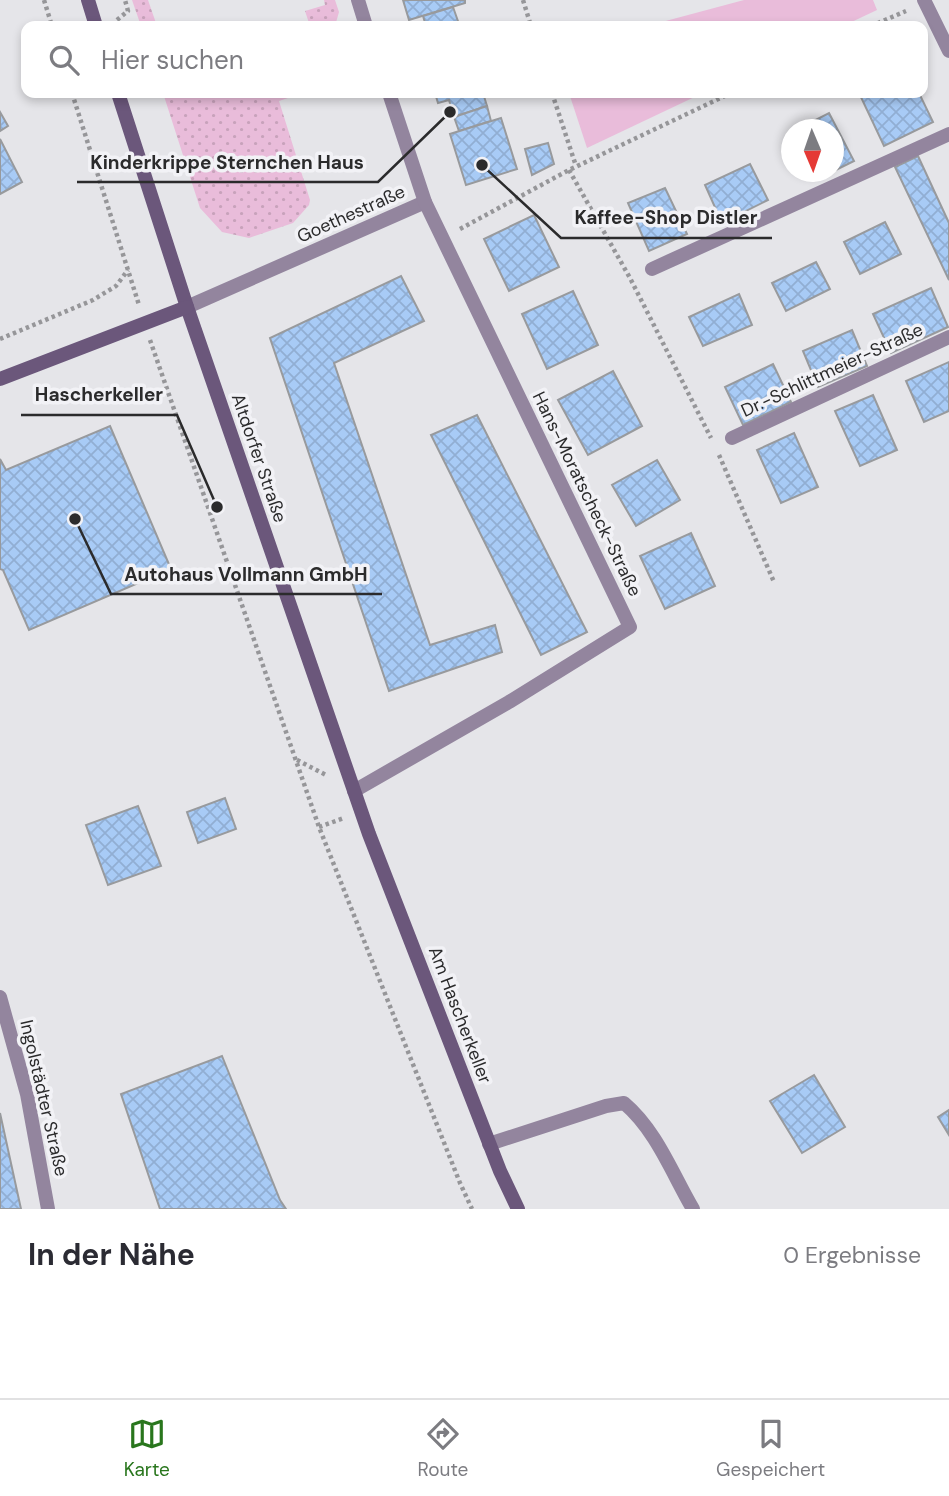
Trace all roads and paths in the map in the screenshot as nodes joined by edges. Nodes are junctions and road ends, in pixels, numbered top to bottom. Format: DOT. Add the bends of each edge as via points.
graph roads {
  1 [pos="44,0"];
  2 [pos="88,0"];
  3 [pos="125,0"];
  4 [pos="358,0"];
  5 [pos="523,0"];
  6 [pos="925,1"];
  7 [pos="50,21"];
  8 [pos="94,21"];
  9 [pos="114,21"];
  10 [pos="364,21"];
  11 [pos="529,21"];
  12 [pos="882,21"];
  13 [pos="949,51"];
  14 [pos="74,98"];
  15 [pos="120,98"];
  16 [pos="390,98"];
  17 [pos="554,98"];
  18 [pos="720,98"];
  19 [pos="949,134"];
  20 [pos="576,166"];
  21 [pos="569,170"];
  22 [pos="425,202"];
  23 [pos="442,237"];
  24 [pos="129,269"];
  25 [pos="652,269"];
  26 [pos="187,306"];
  27 [pos="144,323"];
  28 [pos="949,337"];
  29 [pos="0,339"];
  30 [pos="0,379"];
  31 [pos="732,438"];
  32 [pos="774,582"];
  33 [pos="354,791"];
  34 [pos="369,834"];
  35 [pos="0,997"];
  36 [pos="489,1144"];
  37 [pos="48,1209"];
  38 [pos="472,1209"];
  39 [pos="518,1209"];
  40 [pos="693,1209"];
  1 -- 7 [label="path"];
  2 -- 8 [label="main road"];
  3 -- 9 [label="path" via="128,11"];
  4 -- 10 [label="street"];
  5 -- 11 [label="path"];
  6 -- 12 [label="path"];
  6 -- 13 [label="street"];
  14 -- 24 [label="path"];
  15 -- 26 [label="main road, Altdorfer Straße"];
  16 -- 22 [label="street, Goethestraße"];
  17 -- 20 [label="path"];
  18 -- 20 [label="path"];
  19 -- 25 [label="street"];
  20 -- 21 [label="path"];
  21 -- 23 [label="path"];
  21 -- 32 [label="path" via="715,446"];
  22 -- 23 [label="street, Hans-Moratscheck-Straße"];
  22 -- 26 [label="street, Goethestraße"];
  23 -- 33 [label="street, Hans-Moratscheck-Straße" via="630,627"];
  24 -- 27 [label="path"];
  24 -- 29 [label="path" via="116,286 93,300"];
  26 -- 27 [label="main road"];
  26 -- 33 [label="main road, Altdorfer Straße"];
  27 -- 30 [label="main road"];
  27 -- 38 [label="path" via="319,827"];
  28 -- 31 [label="street, Dr.-Schlittmeier-Straße"];
  33 -- 34 [label="main road, Altdorfer Straße"];
  34 -- 36 [label="main road, Am Hascherkeller"];
  35 -- 37 [label="street, Ingolstädter Straße" via="27,1094"];
  36 -- 39 [label="main road, Am Hascherkeller"];
  36 -- 40 [label="street" via="624,1102 654,1138"];
}
